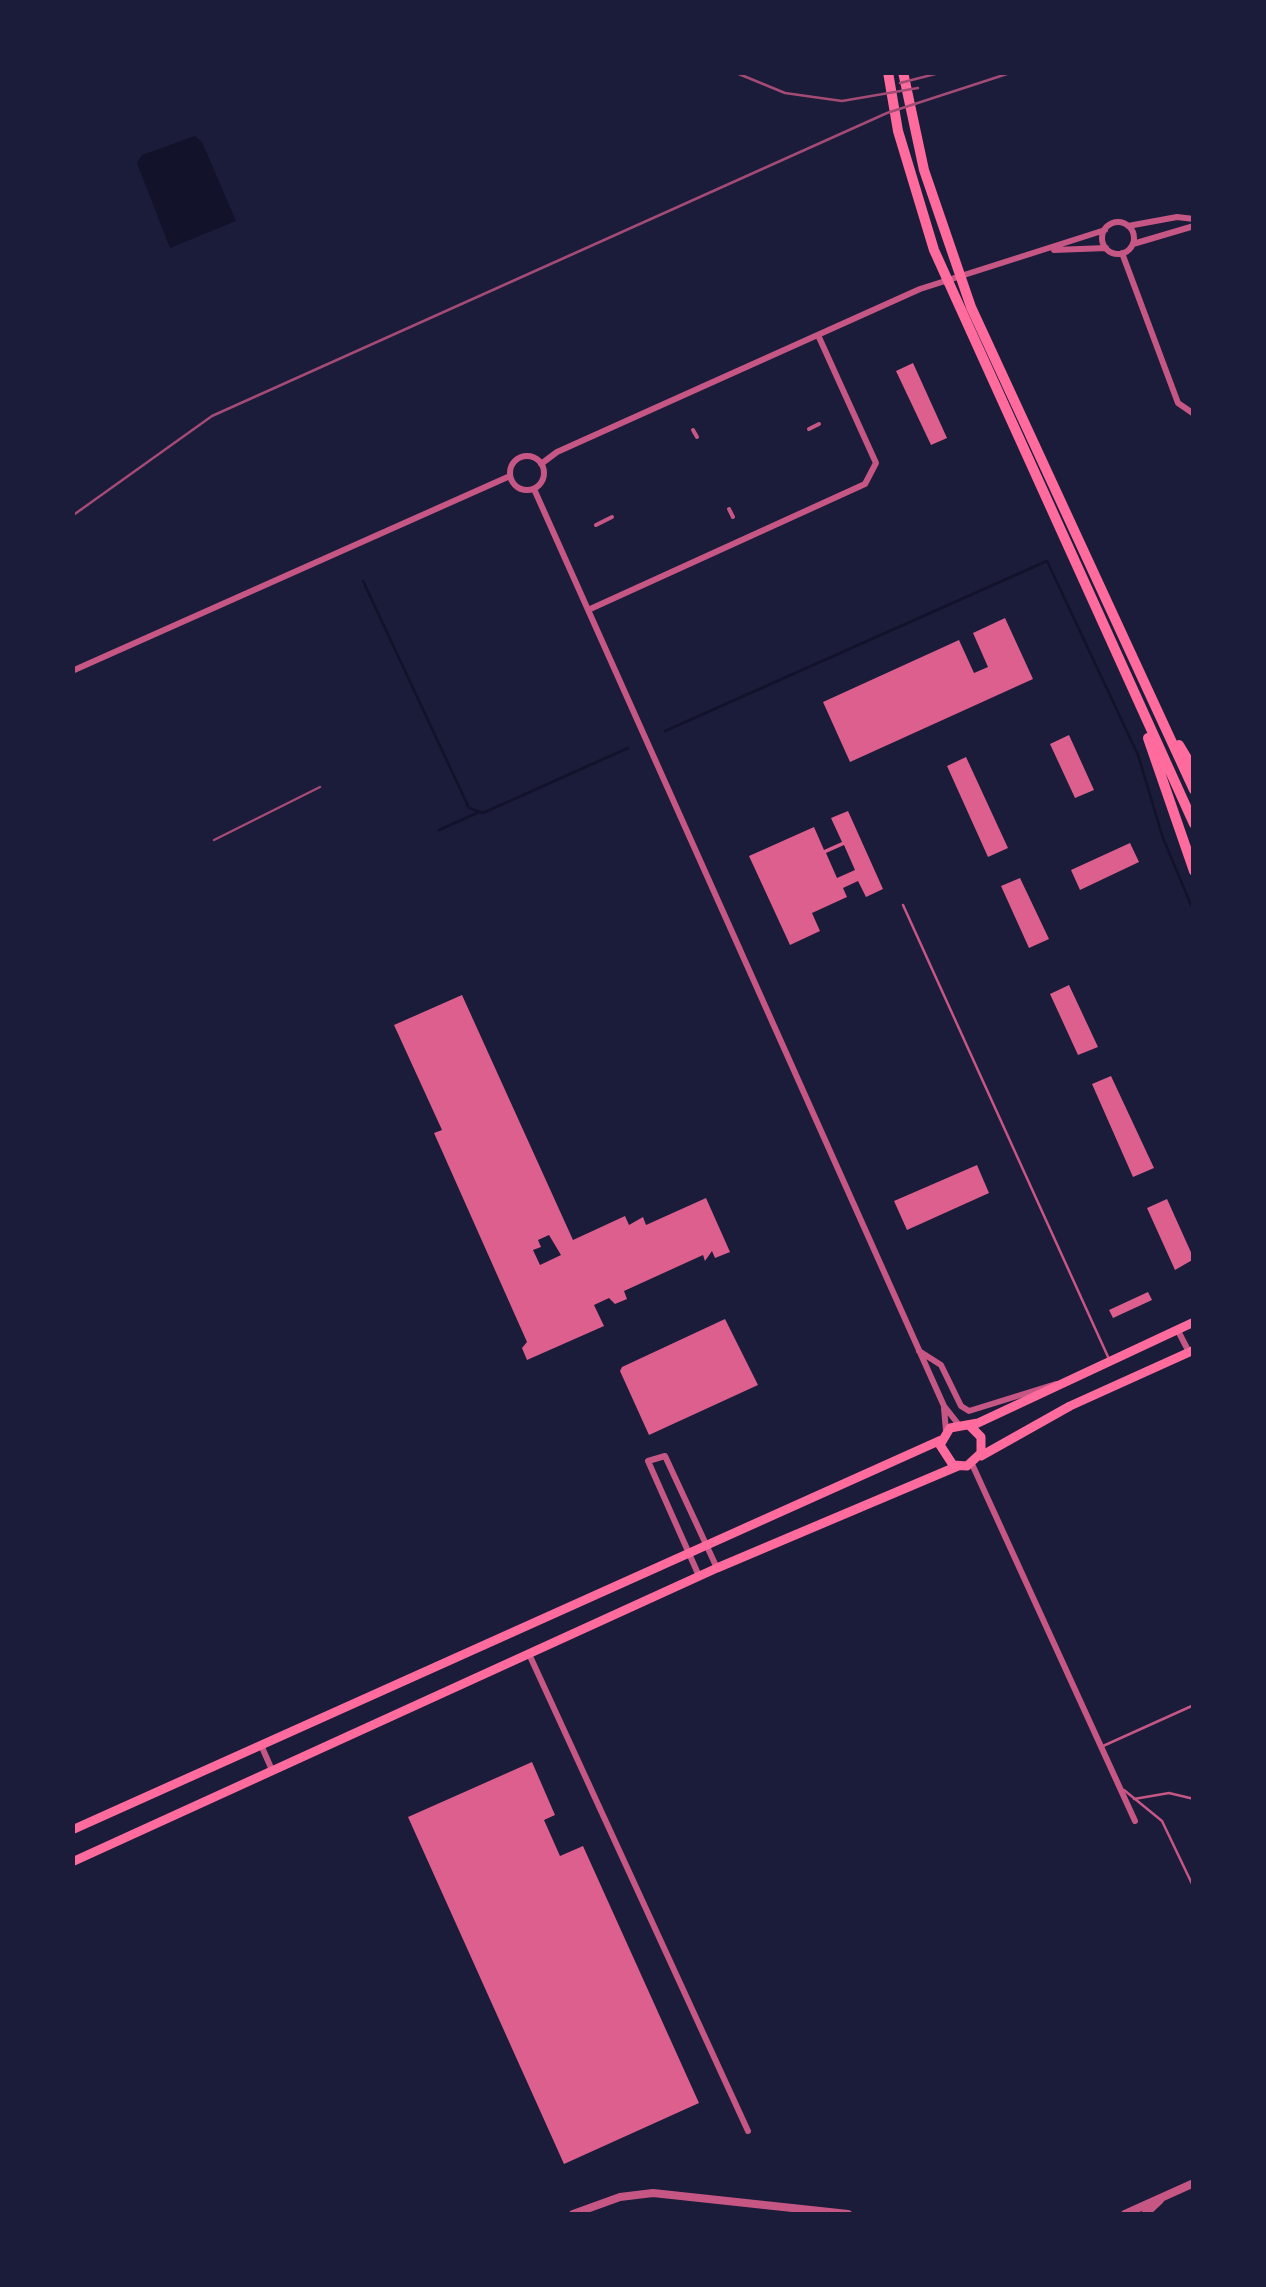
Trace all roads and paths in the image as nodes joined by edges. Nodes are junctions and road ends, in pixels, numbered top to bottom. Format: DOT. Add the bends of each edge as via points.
graph roads {
  1 [pos="888,72"];
  2 [pos="904,72"];
  3 [pos="1194,222"];
  4 [pos="1128,226"];
  5 [pos="1105,230"];
  6 [pos="1133,244"];
  7 [pos="1106,248"];
  8 [pos="1048,250"];
  9 [pos="1122,254"];
  10 [pos="818,335"];
  11 [pos="1194,414"];
  12 [pos="819,424"];
  13 [pos="809,429"];
  14 [pos="693,430"];
  15 [pos="697,437"];
  16 [pos="541,464"];
  17 [pos="510,476"];
  18 [pos="534,489"];
  19 [pos="729,509"];
  20 [pos="733,516"];
  21 [pos="612,517"];
  22 [pos="596,525"];
  23 [pos="588,610"];
  24 [pos="72,671"];
  25 [pos="1128,680"];
  26 [pos="1157,708"];
  27 [pos="1194,770"];
  28 [pos="1194,790"];
  29 [pos="1194,824"];
  30 [pos="1194,870"];
  31 [pos="903,905"];
  32 [pos="1194,1322"];
  33 [pos="1178,1329"];
  34 [pos="918,1350"];
  35 [pos="1191,1351"];
  36 [pos="1110,1360"];
  37 [pos="1056,1384"];
  38 [pos="944,1406"];
  39 [pos="965,1426"];
  40 [pos="944,1436"];
  41 [pos="975,1461"];
  42 [pos="958,1466"];
  43 [pos="706,1543"];
  44 [pos="688,1551"];
  45 [pos="717,1568"];
  46 [pos="699,1576"];
  47 [pos="528,1653"];
  48 [pos="1194,1705"];
  49 [pos="261,1746"];
  50 [pos="1102,1746"];
  51 [pos="272,1770"];
  52 [pos="1119,1786"];
  53 [pos="1194,1798"];
  54 [pos="1133,1799"];
  55 [pos="1135,1821"];
  56 [pos="72,1830"];
  57 [pos="72,1862"];
  58 [pos="1194,1888"];
  59 [pos="748,2130"];
  60 [pos="1194,2183"];
  61 [pos="1163,2197"];
  62 [pos="574,2214"];
  63 [pos="848,2214"];
  64 [pos="1125,2214"];
  65 [pos="1145,2214"];
  1 -- 25 [label="highway" via="934,250"];
  2 -- 26 [label="highway" via="912,123 971,306"];
  3 -- 4 [label="street" via="1177,217"];
  3 -- 6 [label="street"];
  4 -- 5 [label="street" via="1118,222"];
  4 -- 6 [label="street"];
  5 -- 7 [label="street"];
  5 -- 8 [label="street"];
  6 -- 9 [label="street"];
  7 -- 8 [label="street"];
  7 -- 9 [label="street"];
  8 -- 10 [label="street" via="920,289"];
  9 -- 11 [label="street" via="1178,403"];
  10 -- 16 [label="street"];
  10 -- 23 [label="street" via="876,462 865,484"];
  12 -- 13 [label="street"];
  14 -- 15 [label="street"];
  16 -- 17 [label="street" via="519,458"];
  16 -- 18 [label="street" via="543,480"];
  17 -- 18 [label="street" via="520,489"];
  17 -- 24 [label="street"];
  18 -- 23 [label="street"];
  19 -- 20 [label="street"];
  21 -- 22 [label="street"];
  23 -- 34 [label="street"];
  25 -- 29 [label="highway"];
  25 -- 30 [label="highway"];
  26 -- 27 [label="highway"];
  26 -- 28 [label="highway"];
  31 -- 36 [label="lane"];
  32 -- 33 [label="main road"];
  33 -- 35 [label="street"];
  33 -- 36 [label="main road"];
  34 -- 37 [label="street" via="941,1366 969,1412"];
  34 -- 38 [label="street"];
  35 -- 41 [label="main road" via="997,1443"];
  36 -- 37 [label="main road"];
  37 -- 39 [label="main road"];
  38 -- 39 [label="street"];
  38 -- 40 [label="street"];
  39 -- 40 [label="main road"];
  39 -- 41 [label="main road" via="981,1437"];
  40 -- 42 [label="main road" via="945,1459"];
  40 -- 43 [label="main road"];
  41 -- 42 [label="main road"];
  41 -- 50 [label="street"];
  42 -- 45 [label="main road"];
  43 -- 44 [label="main road"];
  43 -- 44 [label="street" via="665,1456 648,1461"];
  43 -- 45 [label="street"];
  44 -- 46 [label="street"];
  44 -- 49 [label="main road"];
  45 -- 46 [label="main road"];
  46 -- 47 [label="main road"];
  47 -- 51 [label="main road"];
  47 -- 59 [label="street"];
  48 -- 50 [label="lane"];
  49 -- 51 [label="street"];
  49 -- 56 [label="main road"];
  50 -- 52 [label="street"];
  51 -- 57 [label="main road"];
  52 -- 54 [label="lane"];
  52 -- 55 [label="street"];
  53 -- 54 [label="lane" via="1165,1793"];
  54 -- 58 [label="lane" via="1162,1821"];
  60 -- 61 [label="street"];
  61 -- 64 [label="street"];
  61 -- 65 [label="street"];
  62 -- 63 [label="street" via="652,2193"];
}
